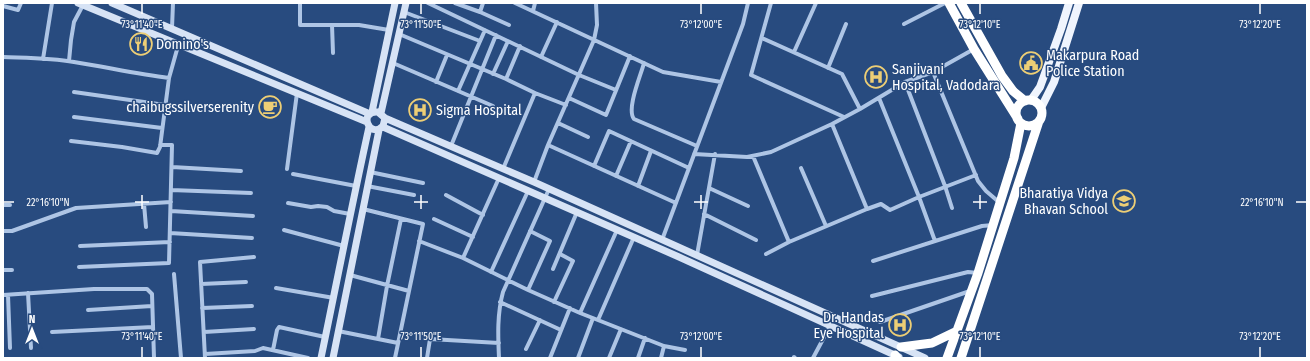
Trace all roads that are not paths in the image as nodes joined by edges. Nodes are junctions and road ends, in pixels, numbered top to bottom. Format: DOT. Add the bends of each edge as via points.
graph roads {
  1 [pos="21,3"];
  2 [pos="52,3"];
  3 [pos="112,3"];
  4 [pos="173,3"];
  5 [pos="300,3"];
  6 [pos="395,3"];
  7 [pos="406,3"];
  8 [pos="428,3"];
  9 [pos="455,3"];
  10 [pos="483,3"];
  11 [pos="515,3"];
  12 [pos="535,3"];
  13 [pos="596,3"];
  14 [pos="748,3"];
  15 [pos="771,3"];
  16 [pos="816,3"];
  17 [pos="945,3"];
  18 [pos="949,3"];
  19 [pos="961,3"];
  20 [pos="1068,3"];
  21 [pos="1079,3"];
  22 [pos="80,4"];
  23 [pos="3,6"];
  24 [pos="533,11"];
  25 [pos="404,12"];
  26 [pos="480,12"];
  27 [pos="557,22"];
  28 [pos="846,24"];
  29 [pos="904,24"];
  30 [pos="332,25"];
  31 [pos="509,26"];
  32 [pos="172,28"];
  33 [pos="389,30"];
  34 [pos="485,30"];
  35 [pos="399,34"];
  36 [pos="496,35"];
  37 [pos="762,38"];
  38 [pos="594,40"];
  39 [pos="480,41"];
  40 [pos="508,41"];
  41 [pos="178,46"];
  42 [pos="520,46"];
  43 [pos="974,49"];
  44 [pos="794,52"];
  45 [pos="333,53"];
  46 [pos="447,55"];
  47 [pos="541,56"];
  48 [pos="630,56"];
  49 [pos="3,57"];
  50 [pos="43,59"];
  51 [pos="69,61"];
  52 [pos="392,63"];
  53 [pos="644,63"];
  54 [pos="470,64"];
  55 [pos="828,68"];
  56 [pos="482,69"];
  57 [pos="933,72"];
  58 [pos="493,74"];
  59 [pos="579,76"];
  60 [pos="169,78"];
  61 [pos="506,79"];
  62 [pos="436,82"];
  63 [pos="721,82"];
  64 [pos="905,82"];
  65 [pos="616,90"];
  66 [pos="458,91"];
  67 [pos="74,92"];
  68 [pos="535,92"];
  69 [pos="297,93"];
  70 [pos="471,97"];
  71 [pos="569,98"];
  72 [pos="879,98"];
  73 [pos="1028,101"];
  74 [pos="165,105"];
  75 [pos="566,105"];
  76 [pos="493,106"];
  77 [pos="1041,108"];
  78 [pos="860,109"];
  79 [pos="371,113"];
  80 [pos="383,115"];
  81 [pos="74,117"];
  82 [pos="844,117"];
  83 [pos="1019,121"];
  84 [pos="1039,121"];
  85 [pos="558,123"];
  86 [pos="832,124"];
  87 [pos="368,125"];
  88 [pos="162,128"];
  89 [pos="381,128"];
  90 [pos="588,137"];
  91 [pos="70,141"];
  92 [pos="631,141"];
  93 [pos="160,145"];
  94 [pos="548,145"];
  95 [pos="450,146"];
  96 [pos="697,146"];
  97 [pos="651,151"];
  98 [pos="694,154"];
  99 [pos="715,154"];
  100 [pos="753,156"];
  101 [pos="172,166"];
  102 [pos="594,166"];
  103 [pos="689,168"];
  104 [pos="800,168"];
  105 [pos="287,169"];
  106 [pos="503,169"];
  107 [pos="240,171"];
  108 [pos="370,172"];
  109 [pos="293,174"];
  110 [pos="976,174"];
  111 [pos="616,176"];
  112 [pos="499,178"];
  113 [pos="534,182"];
  114 [pos="423,183"];
  115 [pos="356,186"];
  116 [pos="368,186"];
  117 [pos="638,186"];
  118 [pos="945,186"];
  119 [pos="708,188"];
  120 [pos="549,189"];
  121 [pos="171,190"];
  122 [pos="528,191"];
  123 [pos="251,193"];
  124 [pos="414,195"];
  125 [pos="446,195"];
  126 [pos="919,197"];
  127 [pos="544,198"];
  128 [pos="171,202"];
  129 [pos="288,202"];
  130 [pos="676,203"];
  131 [pos="144,204"];
  132 [pos="1000,204"];
  133 [pos="3,205"];
  134 [pos="10,205"];
  135 [pos="748,206"];
  136 [pos="952,208"];
  137 [pos="867,209"];
  138 [pos="363,210"];
  139 [pos="171,211"];
  140 [pos="577,212"];
  141 [pos="350,214"];
  142 [pos="704,214"];
  143 [pos="483,215"];
  144 [pos="253,216"];
  145 [pos="402,219"];
  146 [pos="434,219"];
  147 [pos="993,225"];
  148 [pos="826,226"];
  149 [pos="146,227"];
  150 [pos="284,230"];
  151 [pos="617,230"];
  152 [pos="3,231"];
  153 [pos="530,231"];
  154 [pos="170,233"];
  155 [pos="473,237"];
  156 [pos="634,237"];
  157 [pos="252,238"];
  158 [pos="662,240"];
  159 [pos="756,240"];
  160 [pos="419,241"];
  161 [pos="934,241"];
  162 [pos="170,242"];
  163 [pos="789,242"];
  164 [pos="80,246"];
  165 [pos="344,246"];
  166 [pos="560,254"];
  167 [pos="766,254"];
  168 [pos="697,255"];
  169 [pos="254,257"];
  170 [pos="463,258"];
  171 [pos="873,260"];
  172 [pos="79,267"];
  173 [pos="553,269"];
  174 [pos="3,270"];
  175 [pos="12,270"];
  176 [pos="491,272"];
  177 [pos="978,273"];
  178 [pos="174,274"];
  179 [pos="350,275"];
  180 [pos="508,279"];
  181 [pos="246,282"];
  182 [pos="201,284"];
  183 [pos="387,286"];
  184 [pos="276,288"];
  185 [pos="528,290"];
  186 [pos="409,291"];
  187 [pos="971,291"];
  188 [pos="28,293"];
  189 [pos="6,295"];
  190 [pos="872,296"];
  191 [pos="334,298"];
  192 [pos="500,302"];
  193 [pos="554,302"];
  194 [pos="152,306"];
  195 [pos="252,306"];
  196 [pos="202,308"];
  197 [pos="570,308"];
  198 [pos="88,310"];
  199 [pos="580,313"];
  200 [pos="593,318"];
  201 [pos="540,320"];
  202 [pos="598,320"];
  203 [pos="880,322"];
  204 [pos="830,326"];
  205 [pos="153,327"];
  206 [pos="254,329"];
  207 [pos="621,329"];
  208 [pos="561,330"];
  209 [pos="957,331"];
  210 [pos="52,332"];
  211 [pos="204,332"];
  212 [pos="338,332"];
  213 [pos="325,337"];
  214 [pos="645,338"];
  215 [pos="378,339"];
  216 [pos="398,343"];
  217 [pos="499,344"];
  218 [pos="664,346"];
  219 [pos="901,347"];
  220 [pos="10,348"];
  221 [pos="32,348"];
  222 [pos="526,349"];
  223 [pos="273,350"];
  224 [pos="685,350"];
  225 [pos="205,356"];
  226 [pos="898,357"];
  227 [pos="154,358"];
  228 [pos="181,358"];
  229 [pos="308,358"];
  230 [pos="321,358"];
  231 [pos="333,358"];
  232 [pos="395,358"];
  233 [pos="427,358"];
  234 [pos="499,358"];
  235 [pos="550,358"];
  236 [pos="578,358"];
  237 [pos="609,358"];
  238 [pos="638,358"];
  239 [pos="661,358"];
  240 [pos="813,358"];
  241 [pos="925,358"];
  242 [pos="947,358"];
  243 [pos="961,358"];
  1 -- 23 [label="street" via="18,10"];
  2 -- 50 [label="street"];
  3 -- 32 [label="street"];
  4 -- 32 [label="street"];
  5 -- 30 [label="street" via="300,25"];
  6 -- 33 [label="street"];
  7 -- 25 [label="street"];
  8 -- 34 [label="street"];
  9 -- 26 [label="street"];
  10 -- 26 [label="street"];
  11 -- 24 [label="street"];
  12 -- 24 [label="street"];
  13 -- 38 [label="street" via="597,25"];
  14 -- 63 [label="street" via="743,24"];
  15 -- 37 [label="street"];
  16 -- 44 [label="street"];
  17 -- 29 [label="street"];
  18 -- 43 [label="highway"];
  19 -- 73 [label="highway" via="1002,76 1013,91"];
  20 -- 73 [label="main road" via="1040,87"];
  21 -- 77 [label="main road" via="1054,82"];
  22 -- 41 [label="street"];
  22 -- 51 [label="street" via="74,22"];
  24 -- 27 [label="street"];
  25 -- 35 [label="street"];
  25 -- 39 [label="street"];
  26 -- 31 [label="street"];
  27 -- 38 [label="street"];
  27 -- 47 [label="street"];
  28 -- 55 [label="street"];
  30 -- 33 [label="street"];
  30 -- 45 [label="street"];
  32 -- 79 [label="street"];
  33 -- 79 [label="street"];
  34 -- 36 [label="street"];
  34 -- 39 [label="street"];
  35 -- 46 [label="street"];
  35 -- 52 [label="street"];
  36 -- 40 [label="street"];
  36 -- 56 [label="street"];
  37 -- 44 [label="street"];
  37 -- 82 [label="street" via="751,75"];
  38 -- 48 [label="street"];
  38 -- 59 [label="street"];
  39 -- 54 [label="street"];
  40 -- 42 [label="street"];
  40 -- 58 [label="street"];
  41 -- 60 [label="street"];
  41 -- 69 [label="street"];
  42 -- 47 [label="street"];
  42 -- 61 [label="street"];
  43 -- 57 [label="street"];
  43 -- 83 [label="highway"];
  44 -- 55 [label="street"];
  46 -- 54 [label="street"];
  46 -- 62 [label="street"];
  47 -- 59 [label="street"];
  48 -- 53 [label="street"];
  48 -- 65 [label="street"];
  49 -- 50 [label="street"];
  50 -- 51 [label="street"];
  51 -- 60 [label="street"];
  52 -- 62 [label="street"];
  52 -- 80 [label="street"];
  53 -- 63 [label="street" via="663,72"];
  53 -- 96 [label="street" via="631,107 632,117"];
  54 -- 56 [label="street"];
  54 -- 66 [label="street"];
  55 -- 78 [label="street" via="842,74"];
  56 -- 58 [label="street"];
  56 -- 70 [label="street"];
  57 -- 64 [label="street"];
  57 -- 110 [label="street"];
  58 -- 61 [label="street"];
  59 -- 65 [label="street"];
  59 -- 71 [label="street"];
  60 -- 74 [label="street"];
  61 -- 68 [label="street"];
  62 -- 66 [label="street"];
  63 -- 96 [label="street"];
  64 -- 72 [label="street"];
  64 -- 118 [label="street"];
  65 -- 71 [label="street" via="606,115"];
  66 -- 70 [label="street"];
  67 -- 74 [label="street"];
  68 -- 75 [label="street"];
  68 -- 106 [label="street"];
  69 -- 87 [label="street"];
  69 -- 105 [label="street"];
  70 -- 76 [label="street"];
  70 -- 95 [label="street"];
  71 -- 75 [label="street"];
  72 -- 78 [label="street"];
  72 -- 126 [label="street"];
  73 -- 77 [label="highway" via="1037,103"];
  73 -- 83 [label="highway" via="1018,106 1016,115"];
  74 -- 88 [label="street"];
  75 -- 85 [label="street"];
  77 -- 84 [label="highway" via="1042,116"];
  78 -- 82 [label="street"];
  79 -- 80 [label="street"];
  79 -- 87 [label="street" via="368,116"];
  80 -- 89 [label="street" via="385,124"];
  80 -- 95 [label="street"];
  81 -- 88 [label="street"];
  82 -- 86 [label="street"];
  83 -- 84 [label="highway" via="1029,126"];
  83 -- 132 [label="highway" via="1014,158"];
  84 -- 243 [label="highway"];
  85 -- 90 [label="street"];
  85 -- 94 [label="street"];
  86 -- 100 [label="street" via="771,152"];
  86 -- 137 [label="street"];
  87 -- 89 [label="street" via="373,129"];
  87 -- 115 [label="street"];
  88 -- 93 [label="street"];
  89 -- 108 [label="street"];
  89 -- 112 [label="street"];
  91 -- 93 [label="street" via="158,153"];
  92 -- 97 [label="street"];
  92 -- 102 [label="street" via="609,131"];
  92 -- 111 [label="street"];
  93 -- 101 [label="street" via="172,145"];
  94 -- 102 [label="street"];
  94 -- 113 [label="street"];
  95 -- 106 [label="street"];
  96 -- 98 [label="street"];
  97 -- 103 [label="street"];
  97 -- 117 [label="street"];
  98 -- 99 [label="street"];
  98 -- 103 [label="street"];
  99 -- 100 [label="street"];
  99 -- 119 [label="street"];
  100 -- 163 [label="street"];
  101 -- 107 [label="street"];
  101 -- 121 [label="street"];
  102 -- 111 [label="street"];
  103 -- 130 [label="street"];
  104 -- 148 [label="street"];
  106 -- 113 [label="street"];
  108 -- 114 [label="street"];
  108 -- 116 [label="street"];
  109 -- 115 [label="street"];
  110 -- 118 [label="street"];
  110 -- 132 [label="street" via="978,182"];
  111 -- 117 [label="street"];
  112 -- 122 [label="street"];
  112 -- 143 [label="street"];
  113 -- 120 [label="street"];
  115 -- 141 [label="street"];
  116 -- 124 [label="street"];
  116 -- 138 [label="street"];
  117 -- 130 [label="street"];
  118 -- 126 [label="street"];
  118 -- 136 [label="street"];
  119 -- 135 [label="street"];
  119 -- 142 [label="street"];
  120 -- 127 [label="street"];
  120 -- 158 [label="street"];
  121 -- 123 [label="street"];
  121 -- 128 [label="street"];
  122 -- 127 [label="street"];
  122 -- 176 [label="street"];
  125 -- 143 [label="street"];
  126 -- 137 [label="street" via="890,210 882,204"];
  126 -- 161 [label="street"];
  127 -- 140 [label="street"];
  127 -- 153 [label="street"];
  128 -- 131 [label="street"];
  128 -- 139 [label="street"];
  129 -- 141 [label="street" via="326,207"];
  130 -- 158 [label="street"];
  131 -- 149 [label="street"];
  131 -- 152 [label="street" via="76,208 12,231"];
  132 -- 147 [label="highway"];
  133 -- 134 [label="street"];
  137 -- 148 [label="street"];
  138 -- 145 [label="street"];
  138 -- 179 [label="street"];
  139 -- 144 [label="street"];
  139 -- 154 [label="street"];
  140 -- 151 [label="street"];
  140 -- 166 [label="street"];
  141 -- 165 [label="street"];
  142 -- 159 [label="street"];
  142 -- 168 [label="street"];
  143 -- 155 [label="street"];
  145 -- 160 [label="street" via="423,224"];
  145 -- 183 [label="street"];
  146 -- 155 [label="street"];
  147 -- 161 [label="street"];
  147 -- 177 [label="highway"];
  148 -- 163 [label="street"];
  150 -- 165 [label="street"];
  151 -- 156 [label="street"];
  151 -- 199 [label="street"];
  153 -- 180 [label="street"];
  153 -- 185 [label="street" via="550,241"];
  154 -- 157 [label="street"];
  154 -- 162 [label="street"];
  155 -- 170 [label="street"];
  156 -- 202 [label="street"];
  156 -- 204 [label="street"];
  158 -- 168 [label="street"];
  160 -- 170 [label="street"];
  160 -- 186 [label="street"];
  161 -- 171 [label="street"];
  162 -- 164 [label="street"];
  162 -- 172 [label="street" via="169,263"];
  163 -- 167 [label="street"];
  165 -- 191 [label="street"];
  166 -- 173 [label="street"];
  166 -- 193 [label="street" via="573,261"];
  168 -- 219 [label="street"];
  169 -- 182 [label="street" via="200,262"];
  170 -- 176 [label="street"];
  174 -- 175 [label="street"];
  176 -- 180 [label="street"];
  177 -- 187 [label="highway"];
  177 -- 190 [label="street" via="968,272"];
  178 -- 228 [label="street"];
  179 -- 183 [label="street"];
  179 -- 212 [label="street"];
  180 -- 185 [label="street"];
  180 -- 192 [label="street"];
  181 -- 182 [label="street"];
  182 -- 196 [label="street"];
  183 -- 186 [label="street"];
  183 -- 215 [label="street"];
  184 -- 191 [label="street"];
  185 -- 193 [label="street"];
  186 -- 216 [label="street"];
  187 -- 203 [label="street"];
  187 -- 209 [label="highway"];
  188 -- 189 [label="street"];
  188 -- 194 [label="street" via="144,288 152,294"];
  188 -- 221 [label="street"];
  189 -- 220 [label="street"];
  191 -- 213 [label="street"];
  192 -- 201 [label="street"];
  192 -- 217 [label="street"];
  193 -- 197 [label="street"];
  194 -- 198 [label="street"];
  194 -- 205 [label="street"];
  195 -- 196 [label="street"];
  196 -- 211 [label="street"];
  197 -- 199 [label="street"];
  197 -- 208 [label="street"];
  199 -- 200 [label="street"];
  200 -- 202 [label="street"];
  200 -- 236 [label="street"];
  201 -- 208 [label="street"];
  201 -- 222 [label="street"];
  202 -- 207 [label="street"];
  204 -- 226 [label="street"];
  204 -- 240 [label="street"];
  205 -- 210 [label="street"];
  205 -- 227 [label="street"];
  206 -- 211 [label="street"];
  207 -- 214 [label="street"];
  207 -- 237 [label="street"];
  208 -- 235 [label="street"];
  209 -- 219 [label="highway" via="932,343"];
  209 -- 242 [label="highway"];
  211 -- 225 [label="street"];
  212 -- 215 [label="street"];
  212 -- 231 [label="street"];
  213 -- 223 [label="street" via="279,327"];
  213 -- 230 [label="street"];
  214 -- 218 [label="street"];
  214 -- 238 [label="street"];
  215 -- 216 [label="street"];
  216 -- 232 [label="street"];
  217 -- 233 [label="street" via="430,339"];
  217 -- 234 [label="street"];
  218 -- 224 [label="street"];
  218 -- 239 [label="street"];
  219 -- 241 [label="street"];
  223 -- 225 [label="street" via="263,348"];
  223 -- 229 [label="street"];
}
